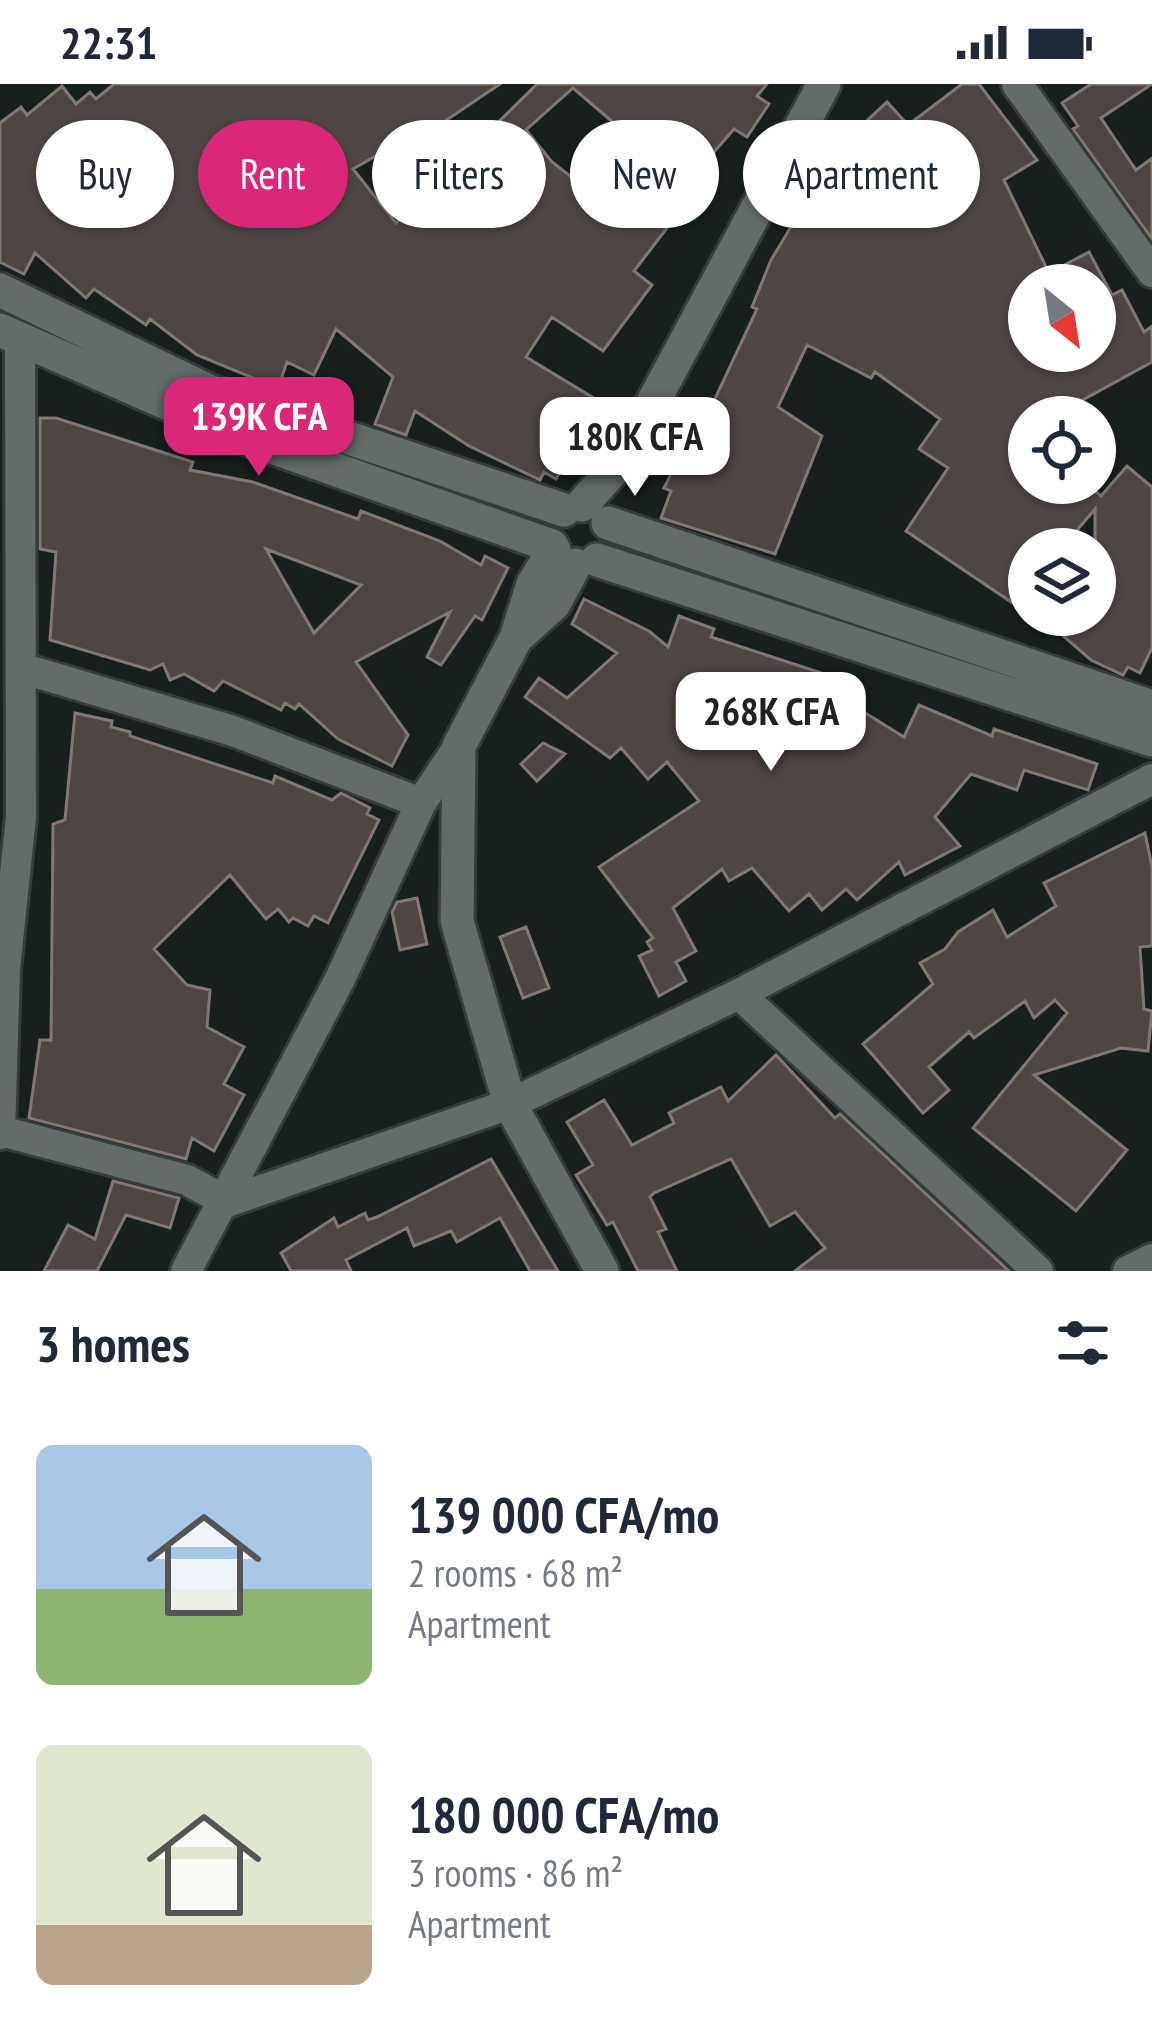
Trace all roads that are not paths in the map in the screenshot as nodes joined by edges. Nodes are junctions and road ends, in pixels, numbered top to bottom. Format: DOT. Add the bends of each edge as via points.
graph roads {
  1 [pos="1017,84"];
  2 [pos="828,89"];
  3 [pos="1152,272"];
  4 [pos="0,290"];
  5 [pos="10,335"];
  6 [pos="590,514"];
  7 [pos="570,555"];
  8 [pos="21,668"];
  9 [pos="1152,707"];
  10 [pos="1152,740"];
  11 [pos="459,746"];
  12 [pos="1152,779"];
  13 [pos="421,803"];
  14 [pos="739,994"];
  15 [pos="510,1104"];
  16 [pos="0,1132"];
  17 [pos="227,1202"];
  18 [pos="1152,1259"];
  19 [pos="187,1271"];
  20 [pos="602,1271"];
  21 [pos="1038,1271"];
  22 [pos="1128,1271"];
  1 -- 3 [label="street"];
  2 -- 6 [label="main road" via="622,460 619,488"];
  4 -- 6 [label="main road" via="211,392"];
  5 -- 7 [label="main road" via="246,438"];
  5 -- 8 [label="street"];
  6 -- 7 [label="main road" via="551,529"];
  6 -- 7 [label="main road" via="610,541"];
  6 -- 9 [label="main road"];
  7 -- 10 [label="main road"];
  7 -- 11 [label="main road" via="533,584 516,638"];
  8 -- 13 [label="street" via="233,731"];
  8 -- 16 [label="street" via="21,817"];
  11 -- 13 [label="street"];
  11 -- 15 [label="main road" via="457,921"];
  12 -- 14 [label="street"];
  13 -- 17 [label="street"];
  14 -- 15 [label="street"];
  14 -- 21 [label="street"];
  15 -- 17 [label="street"];
  15 -- 20 [label="main road"];
  16 -- 17 [label="street" via="187,1180"];
  17 -- 19 [label="street"];
  18 -- 22 [label="street"];
}
